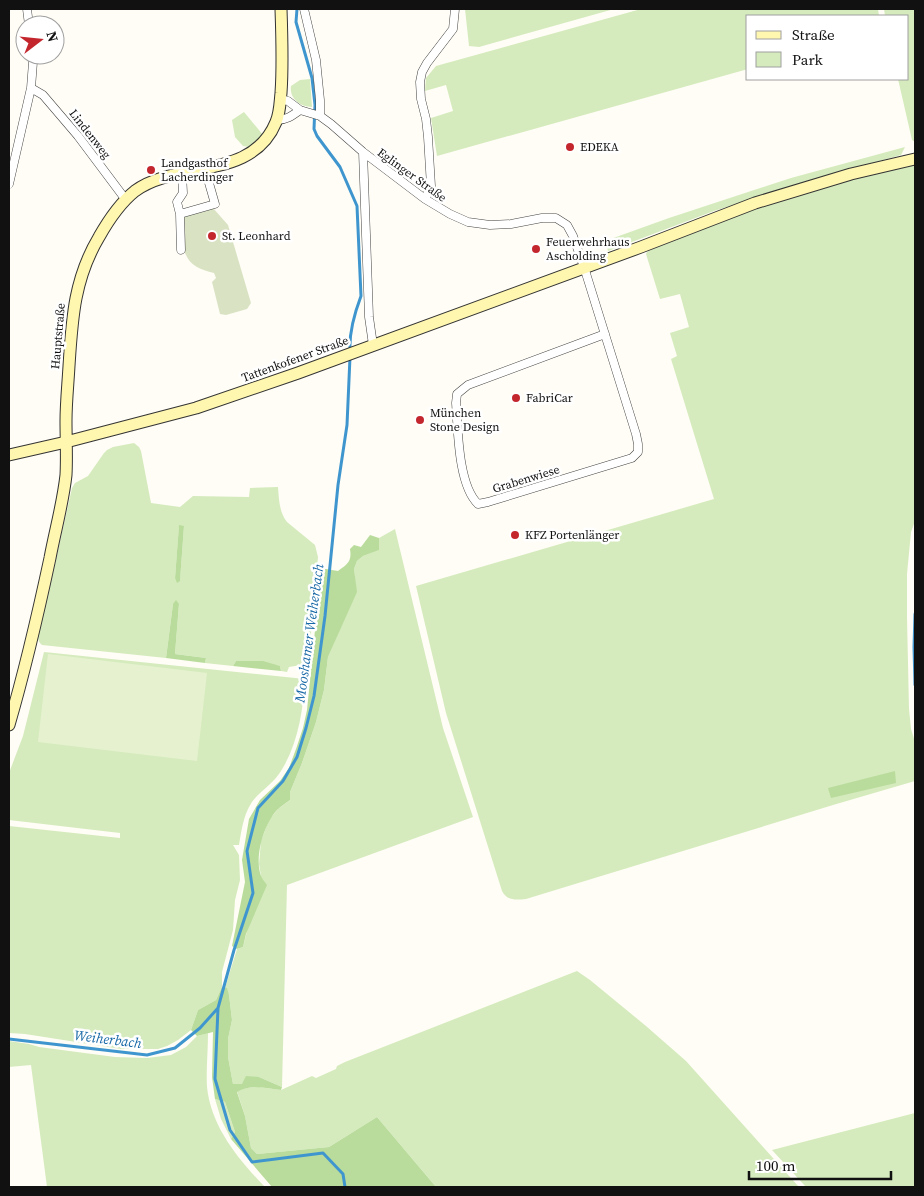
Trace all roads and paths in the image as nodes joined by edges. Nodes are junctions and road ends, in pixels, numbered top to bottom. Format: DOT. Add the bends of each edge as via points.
graph roads {
  1 [pos="281,9"];
  2 [pos="304,9"];
  3 [pos="455,9"];
  4 [pos="33,65"];
  5 [pos="31,88"];
  6 [pos="280,99"];
  7 [pos="300,110"];
  8 [pos="316,115"];
  9 [pos="277,120"];
  10 [pos="363,152"];
  11 [pos="915,160"];
  12 [pos="205,169"];
  13 [pos="182,174"];
  14 [pos="9,184"];
  15 [pos="425,199"];
  16 [pos="126,200"];
  17 [pos="180,214"];
  18 [pos="181,250"];
  19 [pos="584,267"];
  20 [pos="605,334"];
  21 [pos="373,345"];
  22 [pos="66,442"];
  23 [pos="9,455"];
  24 [pos="9,725"];
  1 -- 6 [label="main road, Hauptstraße"];
  2 -- 8 [label="street" via="318,74"];
  3 -- 15 [label="street" via="453,29 427,63 420,82 431,186"];
  4 -- 5 [label="street"];
  5 -- 14 [label="street"];
  5 -- 16 [label="street, Lindenweg" via="43,94"];
  6 -- 7 [label="street, Eglinger Straße"];
  6 -- 9 [label="main road, Hauptstraße"];
  7 -- 8 [label="street, Eglinger Straße"];
  7 -- 9 [label="street"];
  8 -- 10 [label="street, Eglinger Straße"];
  9 -- 12 [label="main road, Hauptstraße" via="270,135 250,152"];
  10 -- 15 [label="street, Eglinger Straße"];
  10 -- 21 [label="street"];
  11 -- 19 [label="main road, Tattenkofener Straße" via="851,174 763,200"];
  12 -- 13 [label="main road, Hauptstraße"];
  12 -- 17 [label="street" via="215,204"];
  13 -- 16 [label="main road, Hauptstraße" via="147,185"];
  13 -- 17 [label="street" via="183,193 177,202"];
  15 -- 19 [label="street, Eglinger Straße" via="468,222 490,226 556,218 573,236"];
  16 -- 22 [label="main road, Hauptstraße" via="92,248 76,294"];
  17 -- 18 [label="street"];
  19 -- 20 [label="street, Grabenwiese"];
  19 -- 21 [label="main road, Tattenkofener Straße"];
  20 -- 20 [label="street, Grabenwiese" via="636,434 638,452 632,458 478,504 472,499 461,464 457,394 468,385"];
  21 -- 22 [label="main road, Tattenkofener Straße" via="196,408"];
  22 -- 23 [label="main road, Tattenkofener Straße"];
  22 -- 24 [label="main road, Hauptstraße" via="66,476 48,566"];
}
